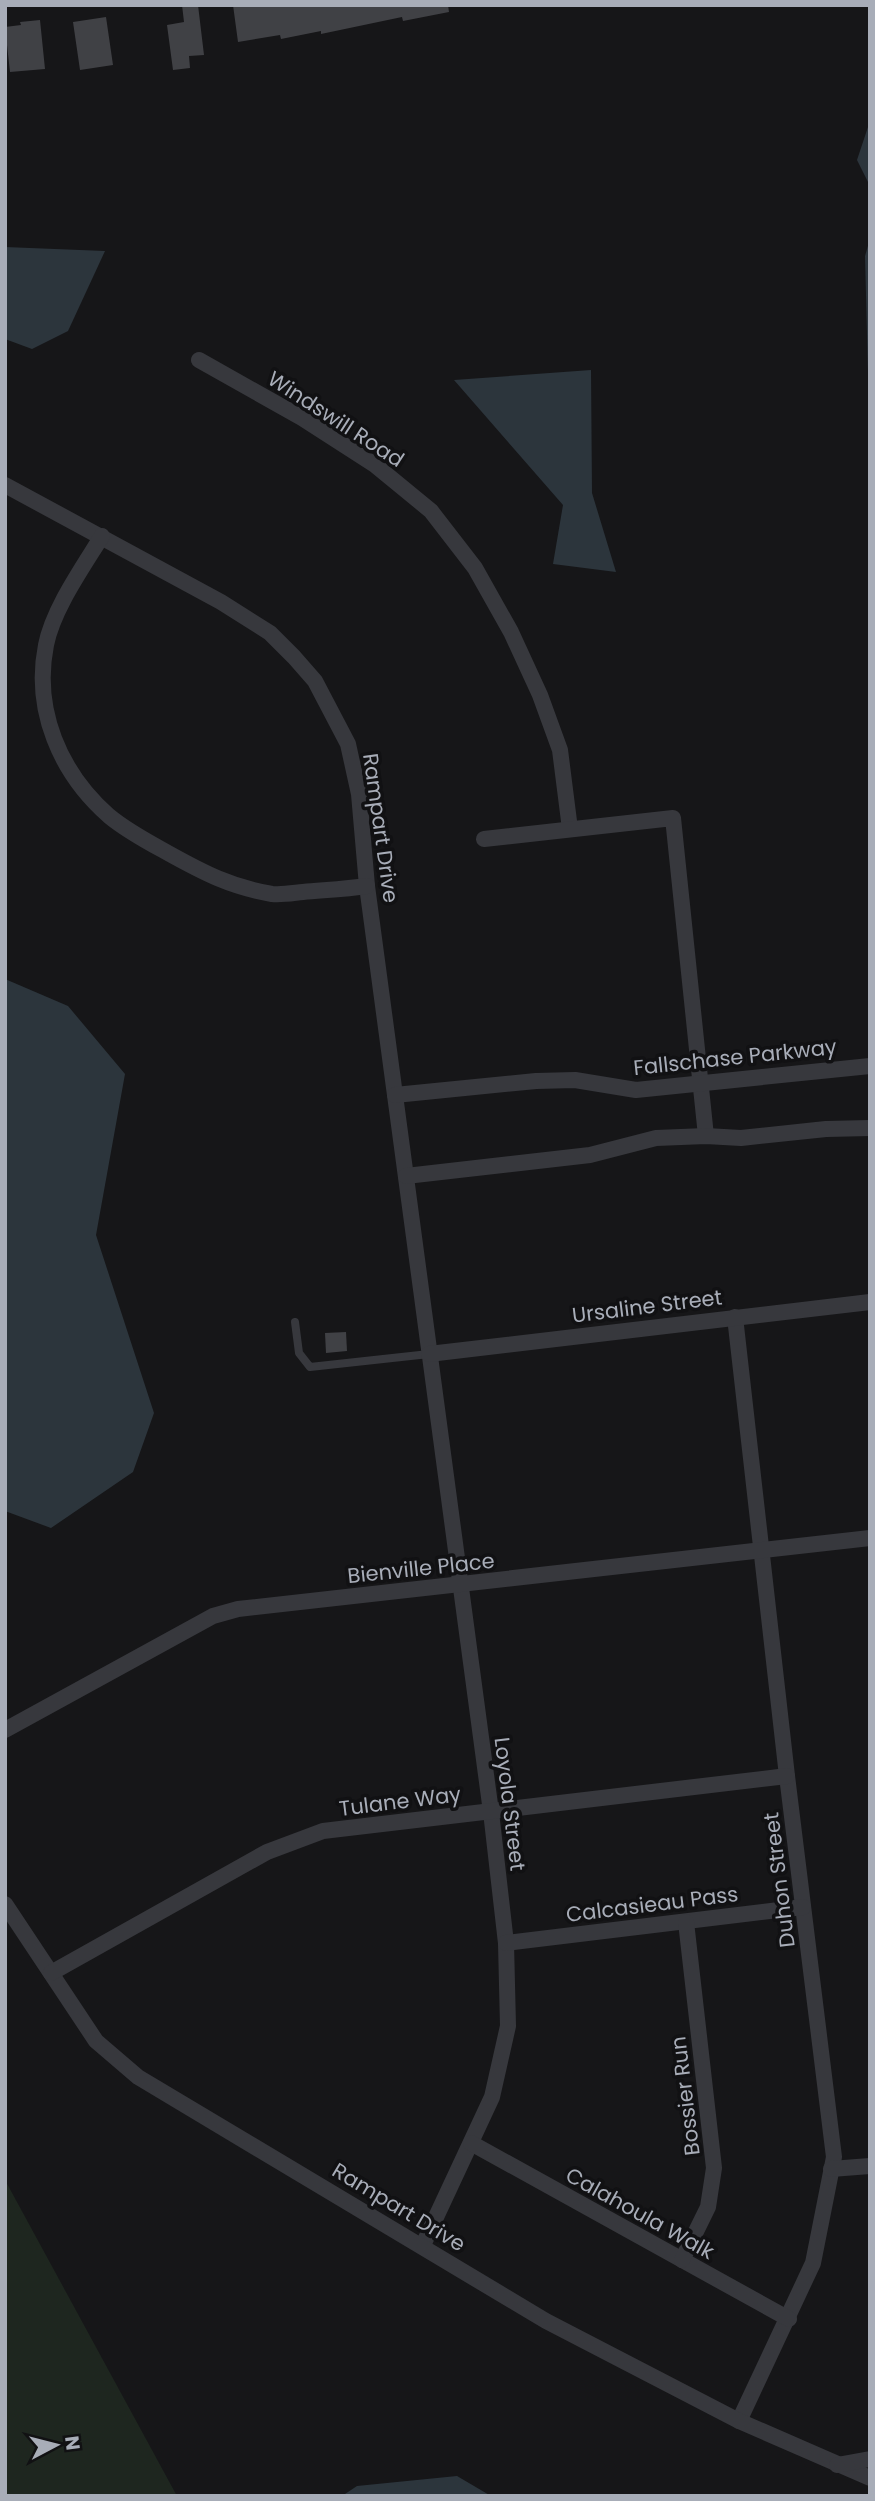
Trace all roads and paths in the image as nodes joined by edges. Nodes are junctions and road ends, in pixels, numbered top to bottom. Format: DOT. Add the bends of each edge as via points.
graph roads {
  1 [pos="199,359"];
  2 [pos="5,485"];
  3 [pos="102,536"];
  4 [pos="570,829"];
  5 [pos="484,839"];
  6 [pos="367,886"];
  7 [pos="870,1066"];
  8 [pos="700,1084"];
  9 [pos="395,1096"];
  10 [pos="870,1128"];
  11 [pos="706,1136"];
  12 [pos="405,1176"];
  13 [pos="870,1302"];
  14 [pos="735,1317"];
  15 [pos="295,1322"];
  16 [pos="429,1354"];
  17 [pos="870,1538"];
  18 [pos="763,1550"];
  19 [pos="460,1585"];
  20 [pos="5,1730"];
  21 [pos="787,1776"];
  22 [pos="491,1812"];
  23 [pos="5,1904"];
  24 [pos="803,1907"];
  25 [pos="686,1922"];
  26 [pos="506,1943"];
  27 [pos="51,1973"];
  28 [pos="471,2143"];
  29 [pos="870,2166"];
  30 [pos="831,2169"];
  31 [pos="423,2245"];
  32 [pos="682,2259"];
  33 [pos="789,2319"];
  34 [pos="739,2421"];
  35 [pos="870,2459"];
  36 [pos="837,2465"];
  37 [pos="870,2478"];
  1 -- 4 [label="street, Windswill Road" via="375,465 432,511 475,568 540,695 560,750"];
  2 -- 3 [label="street, Rampart Drive"];
  3 -- 6 [label="street, Rampart Drive" via="270,633 315,681 348,744 359,794"];
  3 -- 6 [label="street" via="59,611 46,642 42,674 45,716 61,756 89,796 131,831 209,877 235,886 275,895"];
  4 -- 5 [label="street"];
  4 -- 8 [label="street" via="673,818"];
  6 -- 9 [label="street, Rampart Drive"];
  7 -- 8 [label="street, Fallschase Parkway"];
  8 -- 9 [label="street, Fallschase Parkway" via="636,1090 575,1080 536,1081"];
  8 -- 11 [label="street"];
  9 -- 12 [label="street, Rampart Drive"];
  10 -- 11 [label="street" via="741,1138"];
  11 -- 12 [label="street" via="656,1139 590,1155"];
  12 -- 16 [label="street, Rampart Drive"];
  13 -- 14 [label="street, Ursaline Street"];
  14 -- 16 [label="street, Ursaline Street"];
  14 -- 18 [label="street, Duhon Street"];
  15 -- 16 [label="lane" via="299,1353 310,1367"];
  16 -- 19 [label="street, Loyola Street"];
  17 -- 18 [label="street, Bienville Place"];
  18 -- 19 [label="street, Bienville Place"];
  18 -- 21 [label="street, Duhon Street"];
  19 -- 20 [label="street, Bienville Place" via="238,1609 213,1616"];
  19 -- 22 [label="street, Loyola Street"];
  21 -- 22 [label="street, Tulane Way"];
  21 -- 24 [label="street, Duhon Street"];
  22 -- 26 [label="street, Loyola Street"];
  22 -- 27 [label="street, Tulane Way" via="323,1831 298,1839"];
  23 -- 27 [label="street, Rampart Drive"];
  24 -- 25 [label="street, Calcasieau Pass"];
  24 -- 30 [label="street, Duhon Street" via="834,2157"];
  25 -- 26 [label="street, Calcasieau Pass"];
  25 -- 32 [label="street, Bossier Run" via="714,2168 708,2207"];
  26 -- 28 [label="street, Loyola Street" via="508,2026 492,2097"];
  27 -- 31 [label="street, Rampart Drive" via="96,2041 138,2077"];
  28 -- 31 [label="street, Loyola Street"];
  28 -- 32 [label="street, Calahoula Walk"];
  29 -- 30 [label="street"];
  30 -- 33 [label="street, Duhon Street" via="813,2263"];
  31 -- 34 [label="street, Rampart Drive" via="546,2321"];
  32 -- 33 [label="street, Calahoula Walk"];
  33 -- 34 [label="street, Duhon Street"];
  34 -- 36 [label="street, Rampart Drive"];
  35 -- 36 [label="street"];
  36 -- 37 [label="street, Rampart Drive"];
}
